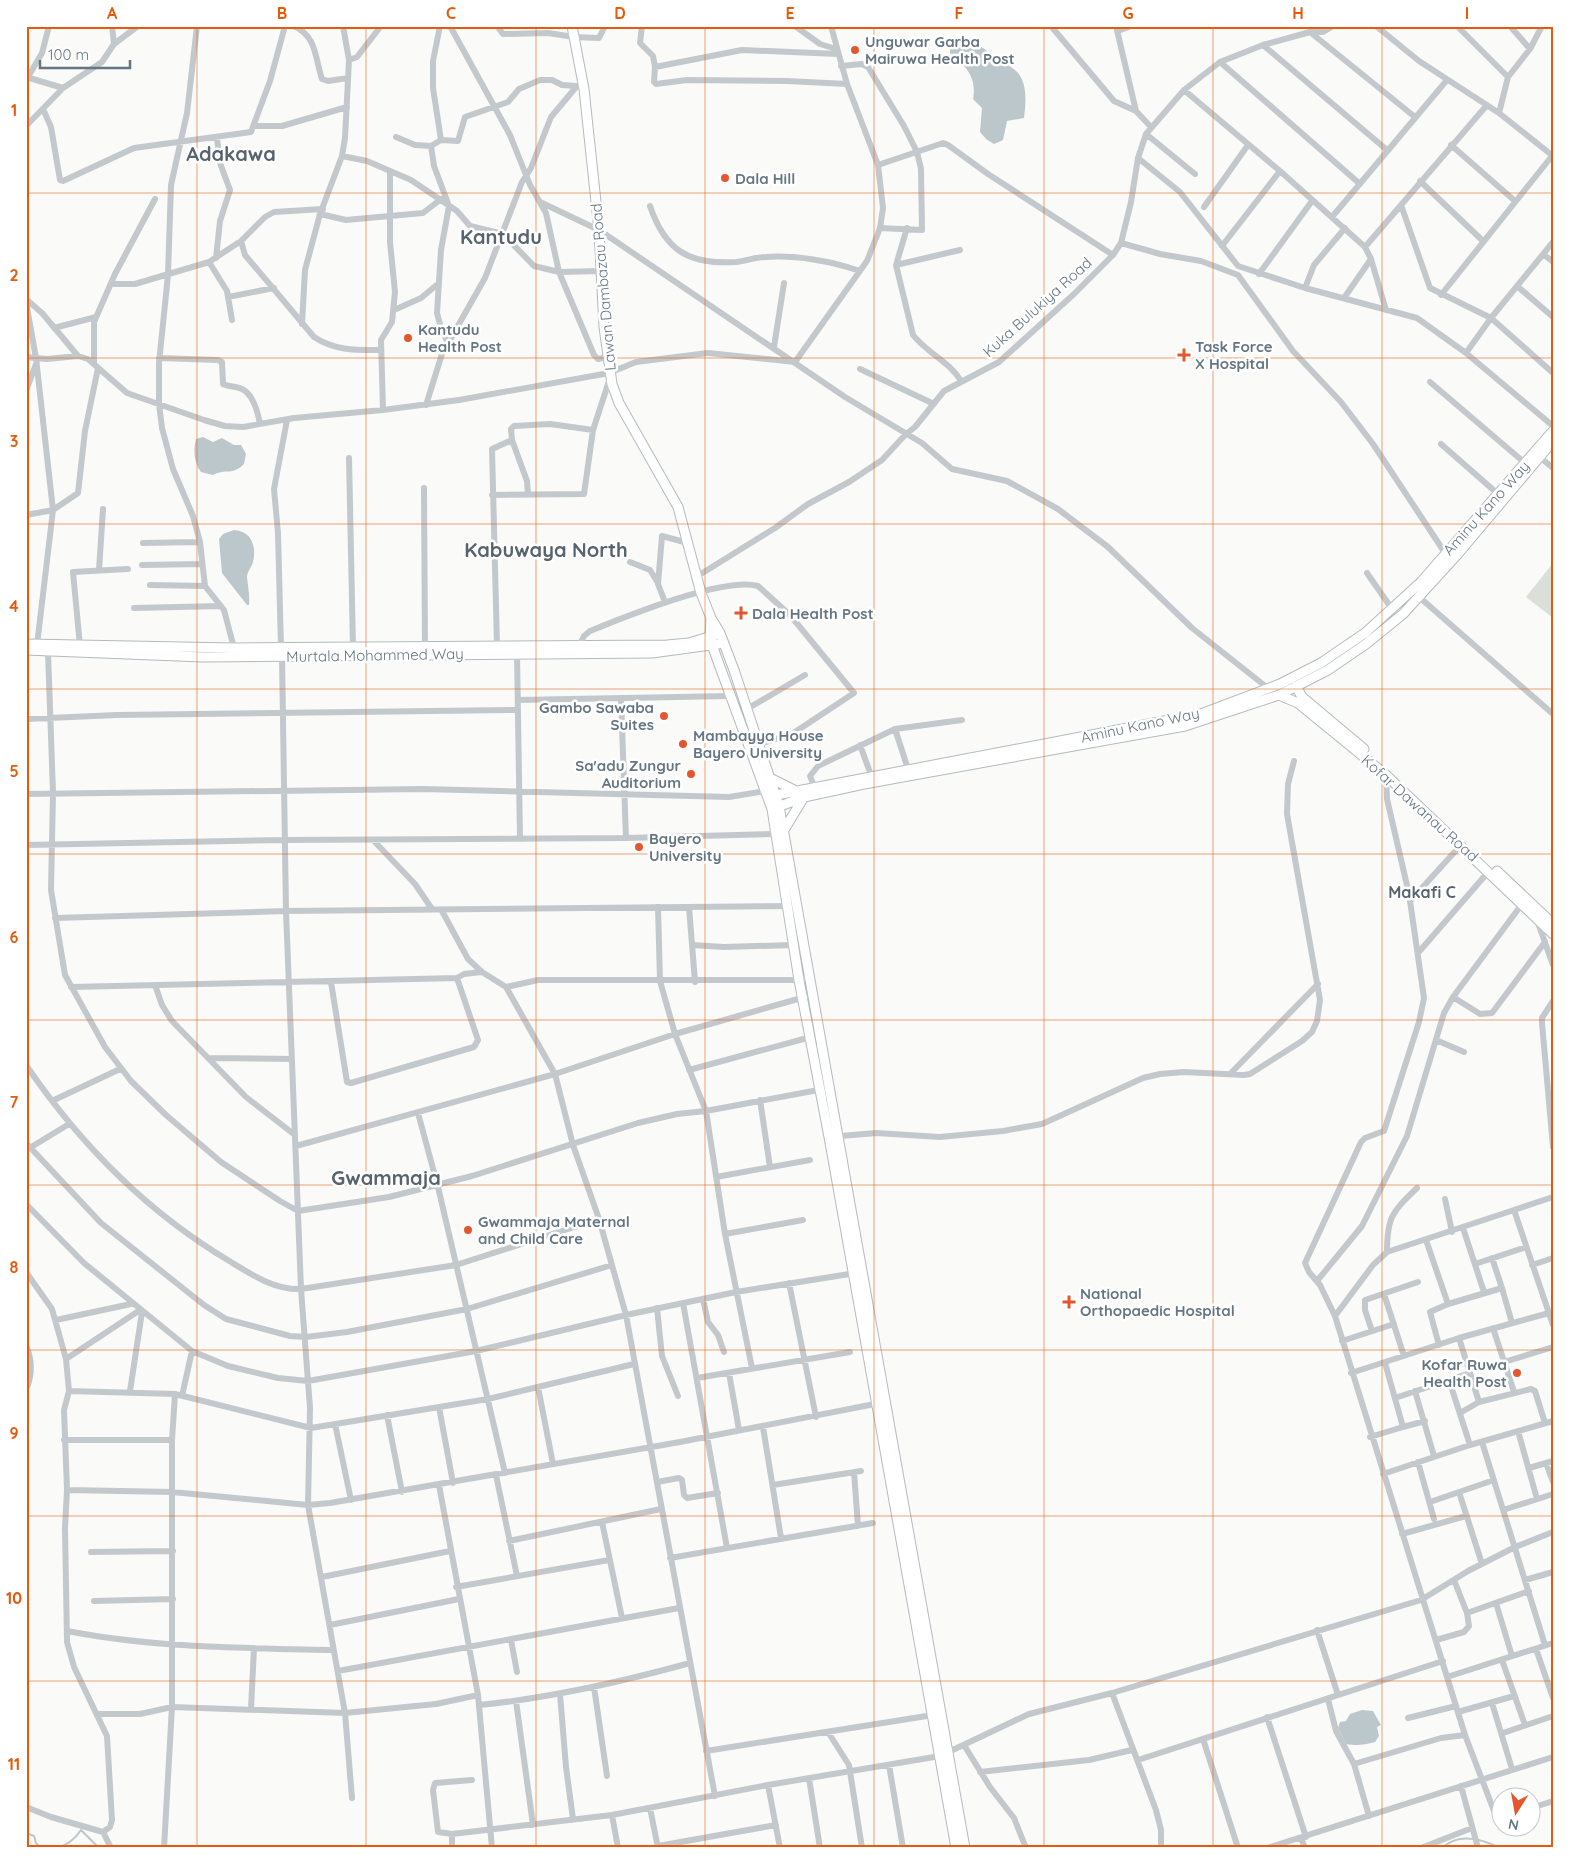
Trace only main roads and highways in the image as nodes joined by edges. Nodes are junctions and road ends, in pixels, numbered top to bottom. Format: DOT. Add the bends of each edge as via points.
graph roads {
  1 [pos="572,26"];
  2 [pos="1553,431"];
  3 [pos="1553,441"];
  4 [pos="1537,455"];
  5 [pos="1389,612"];
  6 [pos="711,618"];
  7 [pos="1393,622"];
  8 [pos="720,633"];
  9 [pos="711,641"];
  10 [pos="723,643"];
  11 [pos="26,644"];
  12 [pos="691,649"];
  13 [pos="26,650"];
  14 [pos="281,652"];
  15 [pos="719,663"];
  16 [pos="1296,686"];
  17 [pos="1279,694"];
  18 [pos="1081,742"];
  19 [pos="770,778"];
  20 [pos="795,790"];
  21 [pos="770,794"];
  22 [pos="804,797"];
  23 [pos="775,807"];
  24 [pos="780,832"];
  25 [pos="1553,924"];
  26 [pos="1553,934"];
  27 [pos="818,1021"];
  28 [pos="808,1024"];
  29 [pos="825,1089"];
  30 [pos="881,1403"];
  31 [pos="943,1754"];
  32 [pos="956,1848"];
  33 [pos="964,1848"];
  1 -- 6 [label="main road, Lawan Dambazau Road" via="599,230 609,375 619,403 678,507 696,577"];
  2 -- 4 [label="main road, Aminu Kano Way"];
  3 -- 4 [label="main road, Aminu Kano Way"];
  4 -- 5 [label="main road, Aminu Kano Way" via="1526,463 1422,582"];
  4 -- 7 [label="main road, Aminu Kano Way"];
  5 -- 7 [label="main road"];
  5 -- 18 [label="main road, Aminu Kano Way" via="1321,663 1269,689 1187,718"];
  6 -- 8 [label="main road"];
  6 -- 9 [label="main road"];
  7 -- 16 [label="main road, Aminu Kano Way" via="1328,670"];
  8 -- 9 [label="main road, Murtala Mohammed Way"];
  8 -- 10 [label="main road"];
  9 -- 10 [label="main road, Murtala Mohammed Way"];
  9 -- 12 [label="main road, Murtala Mohammed Way"];
  9 -- 14 [label="main road, Murtala Mohammed Way" via="667,645 353,648"];
  9 -- 15 [label="main road"];
  10 -- 19 [label="main road"];
  11 -- 14 [label="main road, Murtala Mohammed Way" via="234,648"];
  12 -- 14 [label="main road, Murtala Mohammed Way" via="652,653 517,654"];
  12 -- 15 [label="main road" via="709,654"];
  13 -- 14 [label="main road, Murtala Mohammed Way" via="152,657"];
  15 -- 21 [label="main road"];
  16 -- 17 [label="main road, Aminu Kano Way"];
  16 -- 25 [label="main road, Kofar Dawanau Road" via="1302,697 1396,775"];
  17 -- 18 [label="main road, Aminu Kano Way" via="1185,726"];
  17 -- 26 [label="main road, Kofar Dawanau Road" via="1298,703 1386,775"];
  18 -- 20 [label="main road, Aminu Kano Way"];
  18 -- 22 [label="main road, Aminu Kano Way"];
  19 -- 20 [label="main road"];
  19 -- 21 [label="main road"];
  20 -- 21 [label="main road, Aminu Kano Way"];
  21 -- 23 [label="main road"];
  22 -- 23 [label="main road, Aminu Kano Way"];
  22 -- 24 [label="main road"];
  23 -- 24 [label="main road"];
  24 -- 27 [label="main road" via="798,906"];
  24 -- 28 [label="main road" via="787,906"];
  27 -- 28 [label="main road"];
  27 -- 29 [label="main road"];
  28 -- 29 [label="main road"];
  29 -- 30 [label="main road"];
  30 -- 31 [label="main road"];
  30 -- 31 [label="main road" via="933,1715"];
  31 -- 32 [label="main road"];
  31 -- 33 [label="main road"];
}
